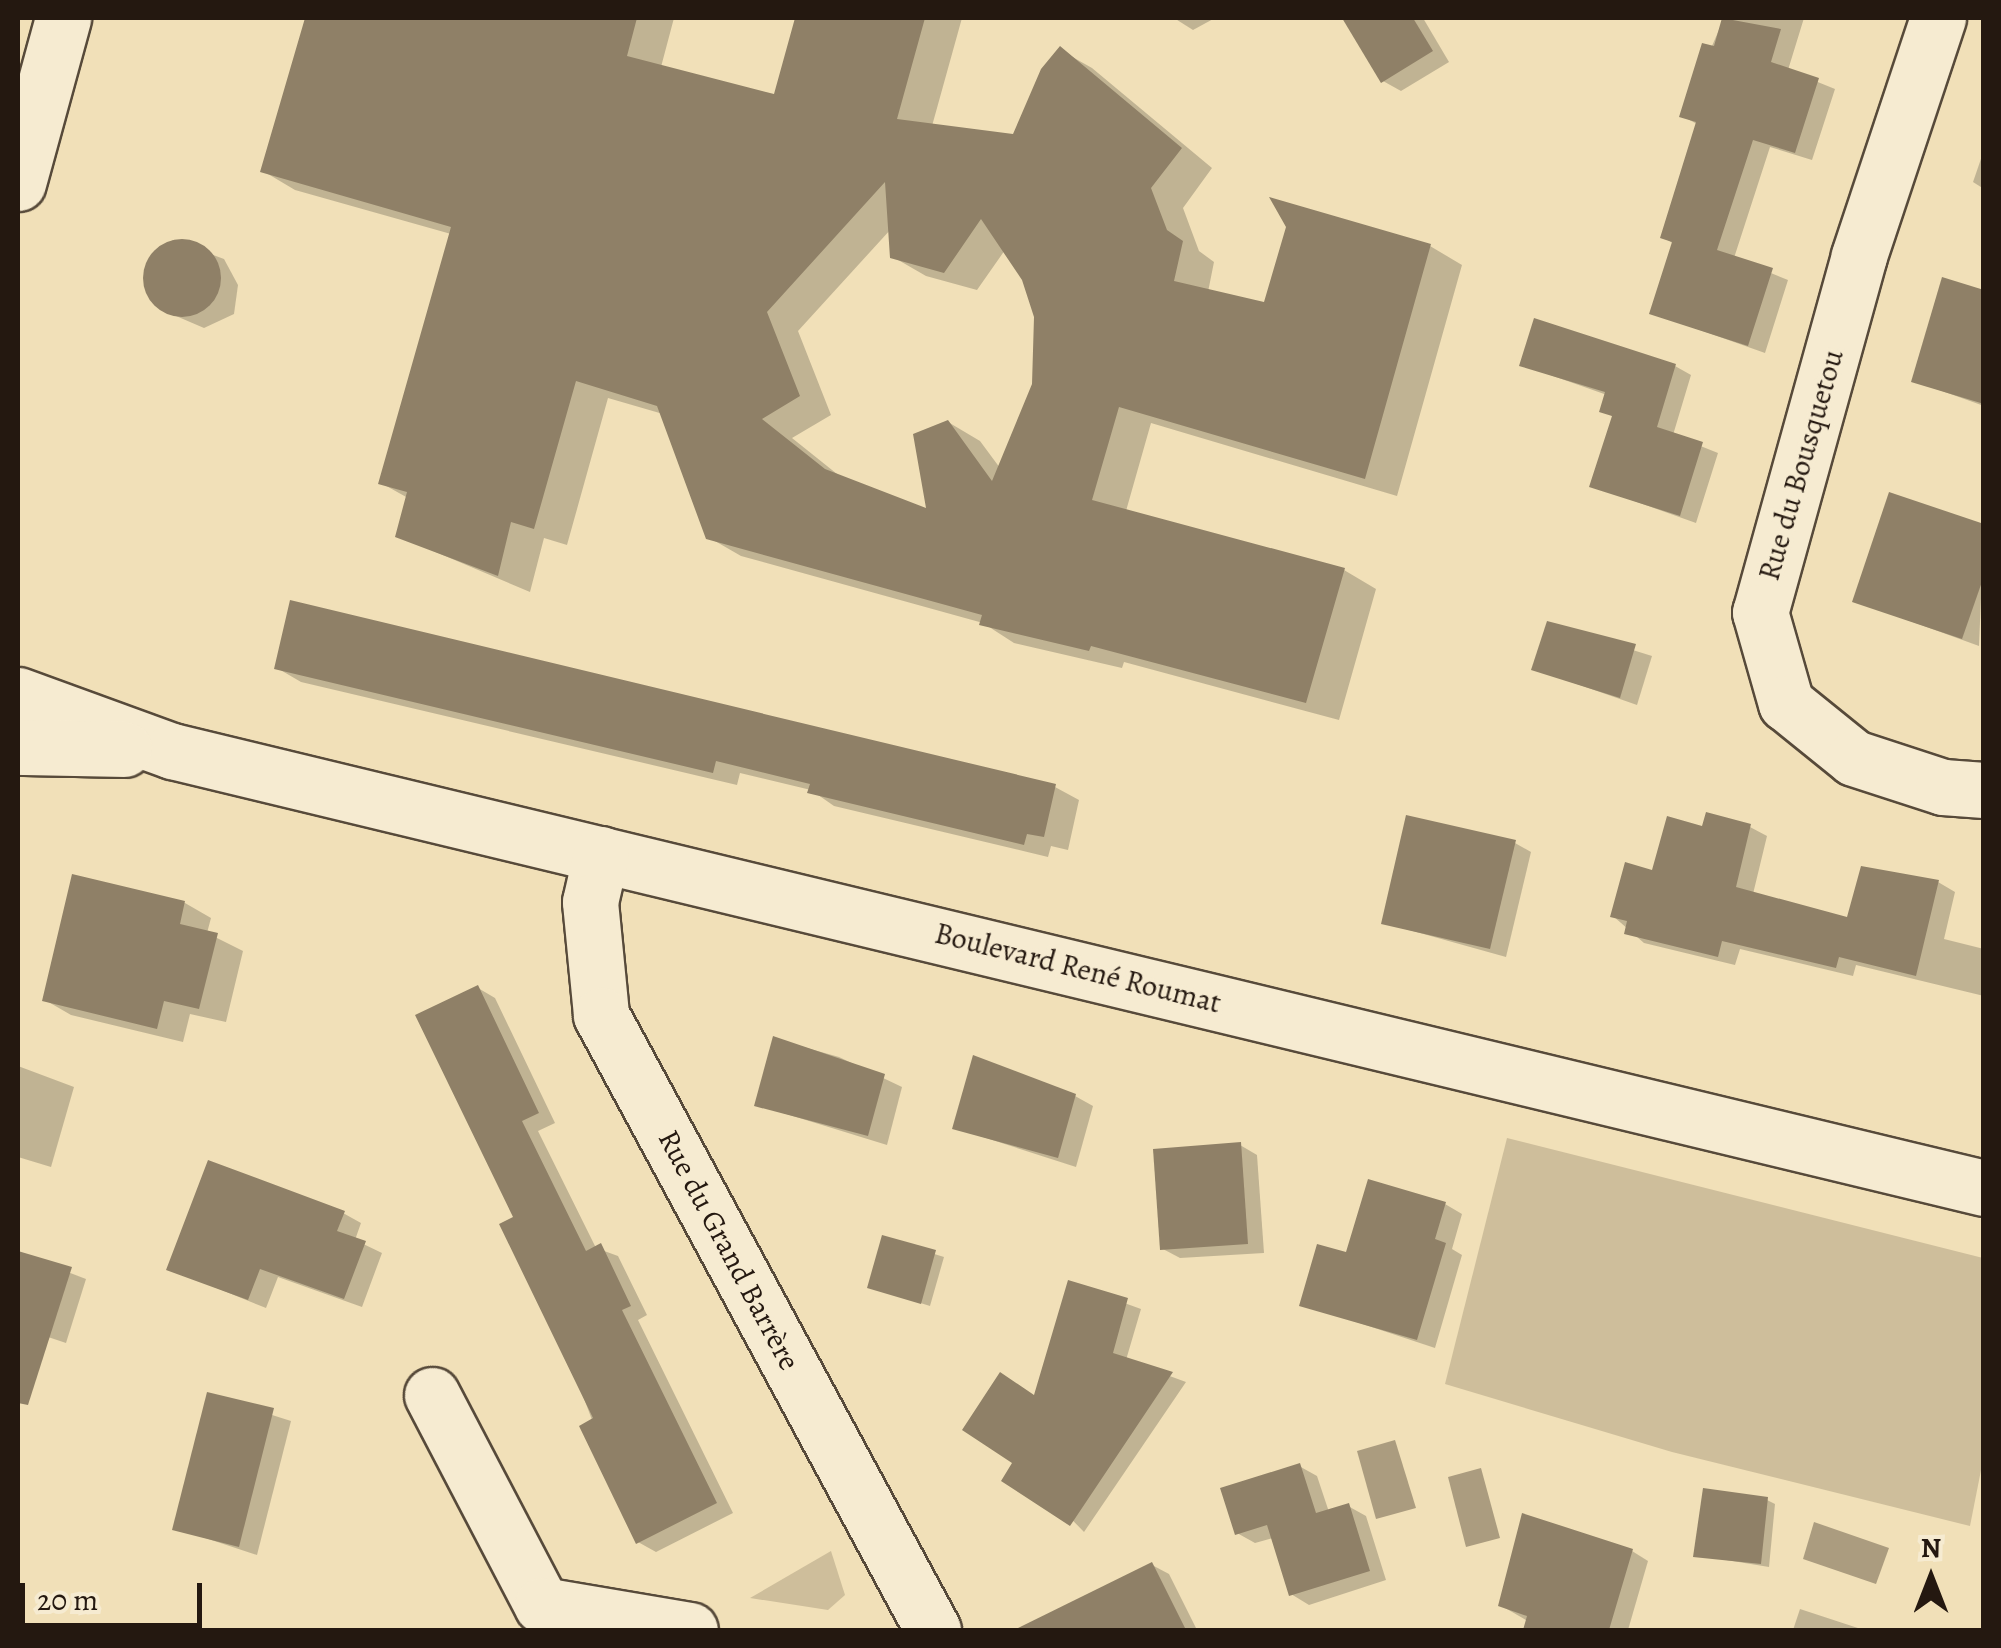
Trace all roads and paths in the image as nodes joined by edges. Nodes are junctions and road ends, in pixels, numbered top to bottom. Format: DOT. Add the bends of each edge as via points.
graph roads {
  1 [pos="63,18"];
  2 [pos="1938,18"];
  3 [pos="18,183"];
  4 [pos="18,695"];
  5 [pos="18,746"];
  6 [pos="172,750"];
  7 [pos="1984,790"];
  8 [pos="601,854"];
  9 [pos="1984,1188"];
  10 [pos="432,1395"];
  11 [pos="690,1630"];
  12 [pos="933,1630"];
  1 -- 3 [label="street"];
  2 -- 7 [label="street, Rue du Bousquetou" via="1860,256 1760,612 1786,703 1854,758 1943,787"];
  4 -- 6 [label="street, Boulevard René Roumat"];
  5 -- 6 [label="street, Boulevard René Roumat"];
  6 -- 8 [label="street, Boulevard René Roumat"];
  8 -- 9 [label="street, Boulevard René Roumat"];
  8 -- 12 [label="street, Rue du Grand Barrère" via="590,902 602,1015"];
  10 -- 11 [label="street" via="542,1605"];
}
